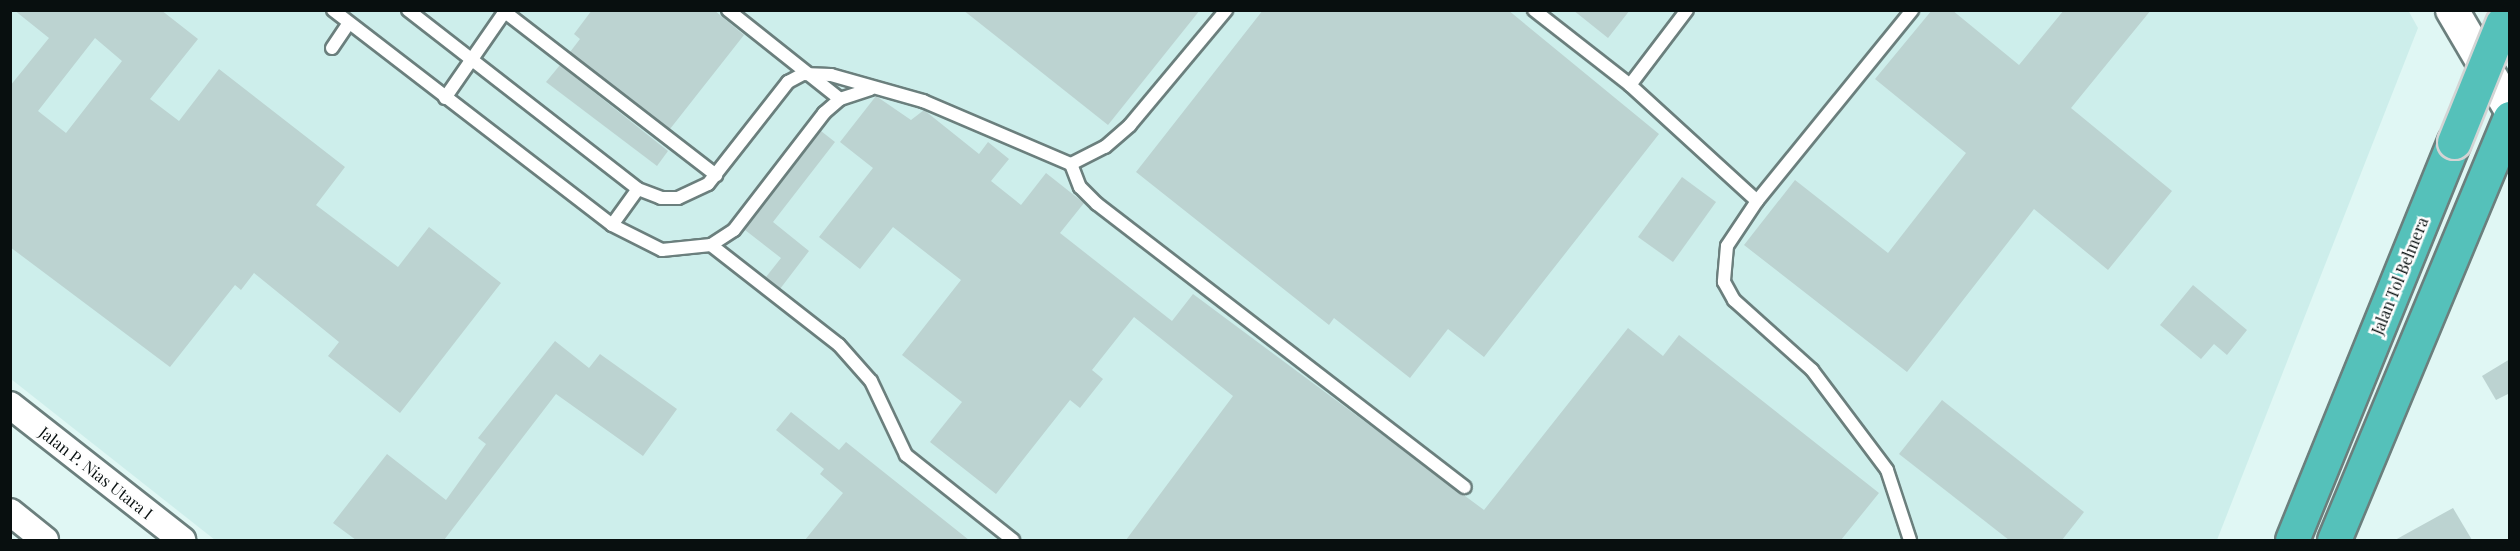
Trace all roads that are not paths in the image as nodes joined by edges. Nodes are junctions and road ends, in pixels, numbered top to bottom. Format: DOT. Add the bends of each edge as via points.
graph roads {
  1 [pos="333,10"];
  2 [pos="408,10"];
  3 [pos="728,10"];
  4 [pos="1226,10"];
  5 [pos="1534,10"];
  6 [pos="1687,10"];
  7 [pos="1912,10"];
  8 [pos="2452,10"];
  9 [pos="506,11"];
  10 [pos="2504,17"];
  11 [pos="349,23"];
  12 [pos="332,48"];
  13 [pos="470,59"];
  14 [pos="803,74"];
  15 [pos="1630,85"];
  16 [pos="870,89"];
  17 [pos="445,98"];
  18 [pos="840,99"];
  19 [pos="2510,109"];
  20 [pos="2510,118"];
  21 [pos="1071,164"];
  22 [pos="716,175"];
  23 [pos="638,189"];
  24 [pos="1757,201"];
  25 [pos="612,225"];
  26 [pos="711,245"];
  27 [pos="10,405"];
  28 [pos="1465,487"];
  29 [pos="10,512"];
  30 [pos="45,540"];
  31 [pos="182,540"];
  32 [pos="1012,540"];
  33 [pos="1910,540"];
  34 [pos="2292,540"];
  35 [pos="2334,540"];
  1 -- 11 [label="lane"];
  2 -- 13 [label="lane"];
  3 -- 14 [label="lane"];
  4 -- 21 [label="lane" via="1130,125 1105,147"];
  5 -- 15 [label="lane"];
  6 -- 15 [label="lane"];
  7 -- 24 [label="lane"];
  8 -- 19 [label="street"];
  9 -- 13 [label="lane"];
  9 -- 22 [label="lane"];
  10 -- 34 [label="highway, Jalan Tol Belmera, bridge"];
  11 -- 12 [label="lane"];
  11 -- 17 [label="lane"];
  13 -- 17 [label="lane"];
  13 -- 23 [label="lane"];
  14 -- 16 [label="lane" via="831,75"];
  14 -- 18 [label="lane"];
  14 -- 22 [label="lane" via="788,82"];
  15 -- 24 [label="lane"];
  16 -- 18 [label="lane"];
  16 -- 21 [label="lane" via="923,101"];
  17 -- 25 [label="lane"];
  18 -- 26 [label="lane" via="805,136 734,230"];
  20 -- 35 [label="highway"];
  21 -- 28 [label="lane" via="1080,187 1097,204"];
  22 -- 23 [label="lane" via="678,198"];
  23 -- 25 [label="lane"];
  24 -- 33 [label="lane" via="1727,246 1724,282 1734,300 1812,370 1887,470"];
  25 -- 26 [label="lane" via="662,250"];
  26 -- 32 [label="lane" via="846,351 871,381 906,455"];
  27 -- 31 [label="street, Jalan P. Nias Utara I"];
  29 -- 30 [label="street"];
}
